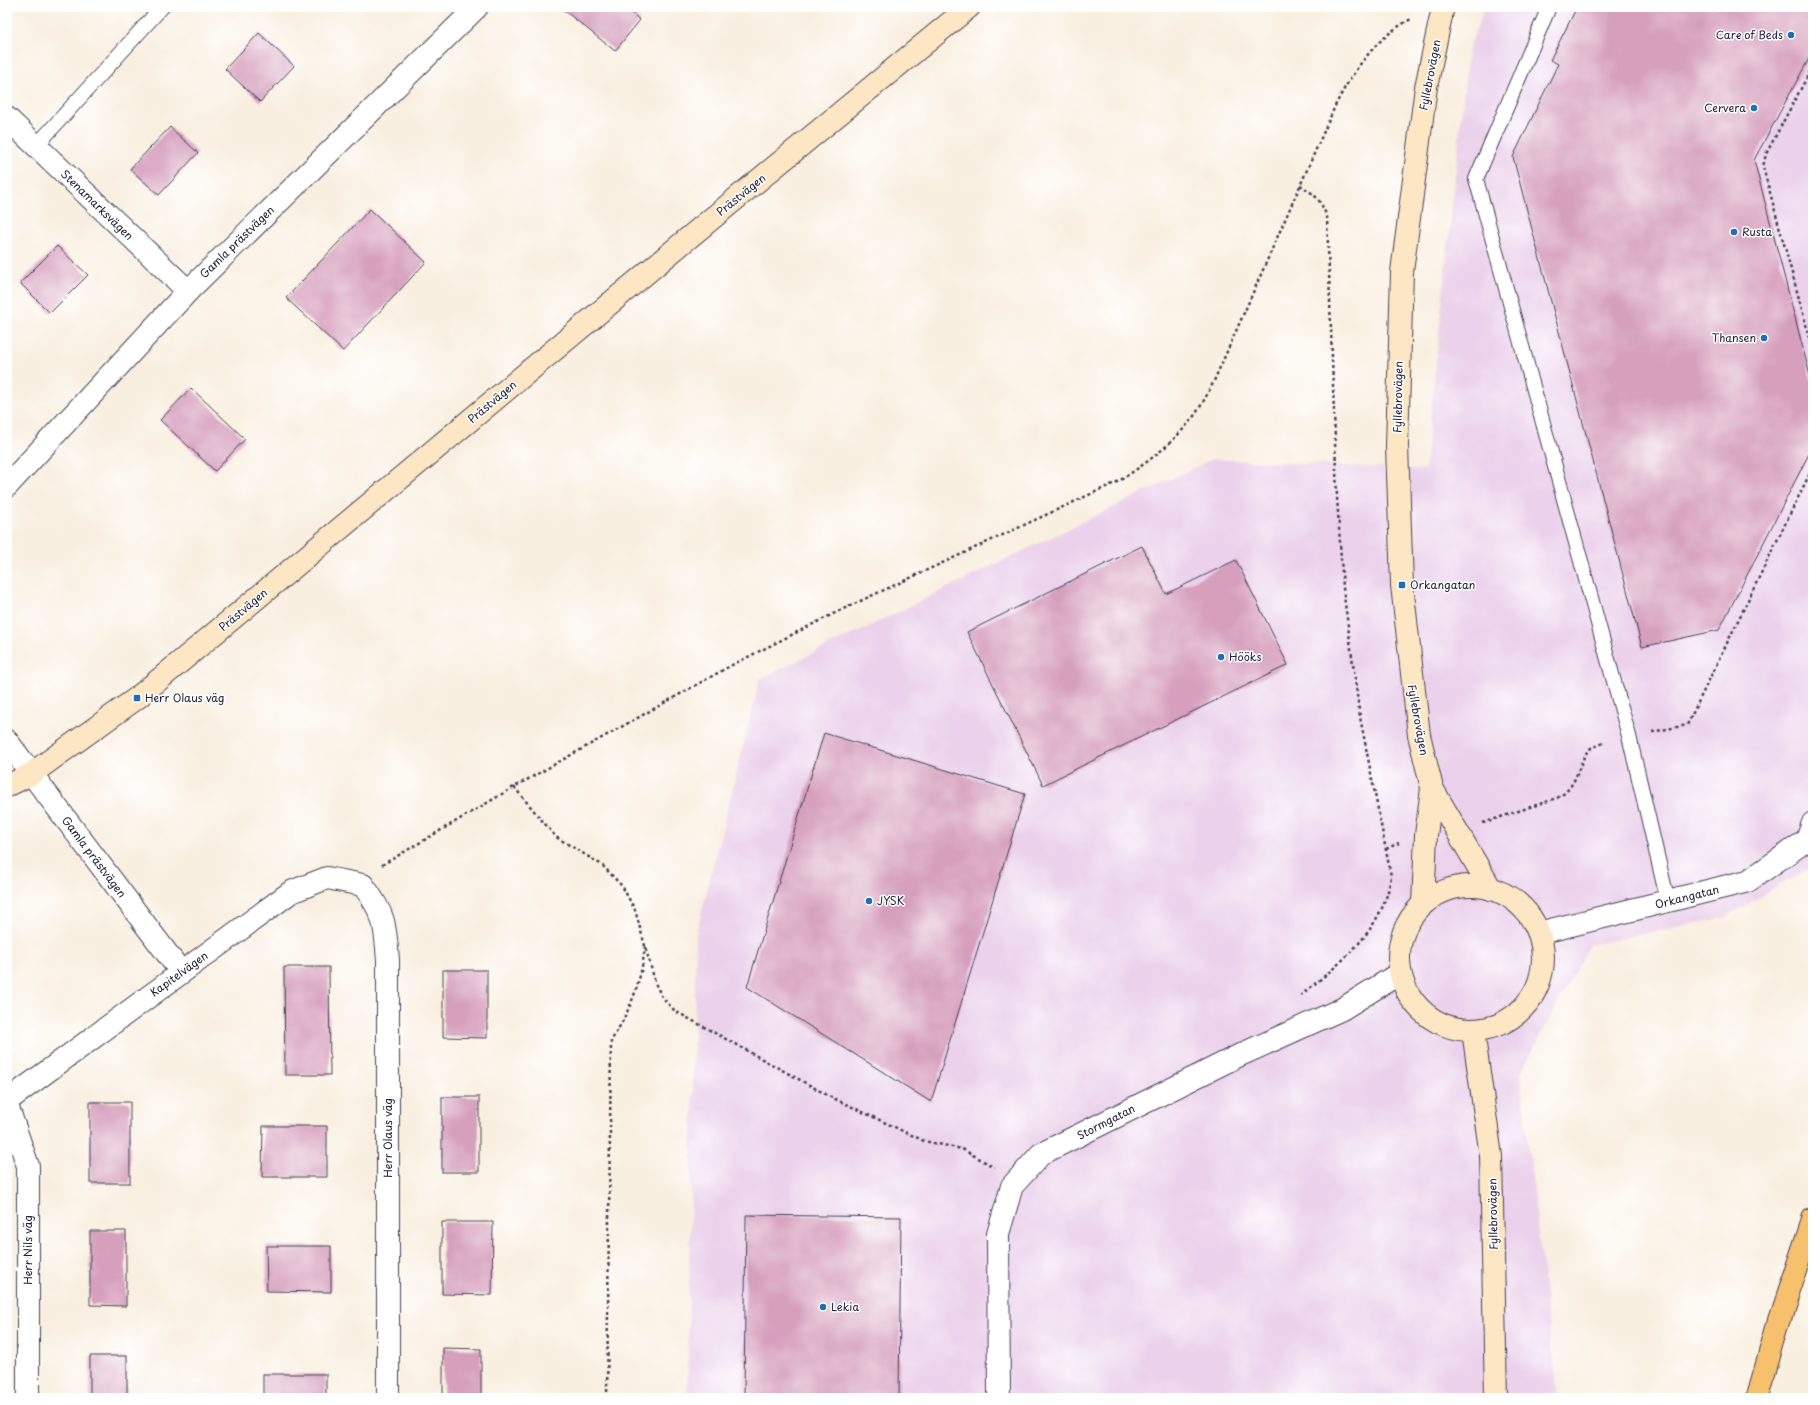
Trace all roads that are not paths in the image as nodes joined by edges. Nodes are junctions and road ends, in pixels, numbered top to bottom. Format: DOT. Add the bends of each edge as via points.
graph roads {
  1 [pos="162,7"];
  2 [pos="477,7"];
  3 [pos="969,7"];
  4 [pos="1443,7"];
  5 [pos="1549,7"];
  6 [pos="7,118"];
  7 [pos="36,146"];
  8 [pos="188,291"];
  9 [pos="7,486"];
  10 [pos="7,741"];
  11 [pos="31,774"];
  12 [pos="7,786"];
  13 [pos="1432,788"];
  14 [pos="1813,823"];
  15 [pos="363,884"];
  16 [pos="1491,889"];
  17 [pos="1668,902"];
  18 [pos="1423,904"];
  19 [pos="1539,933"];
  20 [pos="182,972"];
  21 [pos="1400,973"];
  22 [pos="1473,1031"];
  23 [pos="7,1102"];
  24 [pos="7,1105"];
  25 [pos="1813,1219"];
  26 [pos="28,1398"];
  27 [pos="388,1398"];
  28 [pos="999,1398"];
  29 [pos="1496,1398"];
  30 [pos="1757,1398"];
  1 -- 7 [label="lane"];
  2 -- 8 [label="street, Gamla prästvägen"];
  3 -- 11 [label="street, Prästvägen" via="137,698"];
  4 -- 13 [label="street, Fyllebrovägen" via="1426,87 1402,272 1397,446 1402,585 1409,662 1419,735"];
  5 -- 17 [label="lane" via="1476,178 1630,736"];
  6 -- 7 [label="street, Stenamarksvägen"];
  7 -- 8 [label="street, Stenamarksvägen"];
  8 -- 9 [label="street, Gamla prästvägen"];
  10 -- 11 [label="street, Gamla prästvägen"];
  11 -- 12 [label="street, Prästvägen"];
  11 -- 20 [label="street, Gamla prästvägen"];
  13 -- 16 [label="street, Fyllebrovägen"];
  13 -- 18 [label="street, Fyllebrovägen" via="1426,835"];
  14 -- 17 [label="street, Orkangatan" via="1807,840 1748,881"];
  15 -- 20 [label="street, Kapitelvägen" via="327,878 291,892"];
  15 -- 27 [label="street, Herr Olaus väg" via="378,905 386,925 388,960"];
  16 -- 18 [label="street" via="1479,886 1455,888"];
  16 -- 19 [label="street" via="1502,892 1520,905 1528,913"];
  17 -- 19 [label="street, Orkangatan"];
  18 -- 21 [label="street" via="1414,913 1402,935"];
  19 -- 22 [label="street" via="1543,946 1542,974 1532,999 1512,1019 1500,1025"];
  20 -- 23 [label="street, Kapitelvägen"];
  21 -- 22 [label="street" via="1411,999 1420,1010 1432,1019 1459,1030"];
  21 -- 28 [label="street, Stormgatan" via="1342,1009 1240,1055 1041,1154 1020,1176 1012,1186 998,1234"];
  22 -- 29 [label="street, Fyllebrovägen" via="1491,1156"];
  24 -- 26 [label="street, Herr Nils väg" via="28,1166"];
  25 -- 30 [label="highway"];
}
